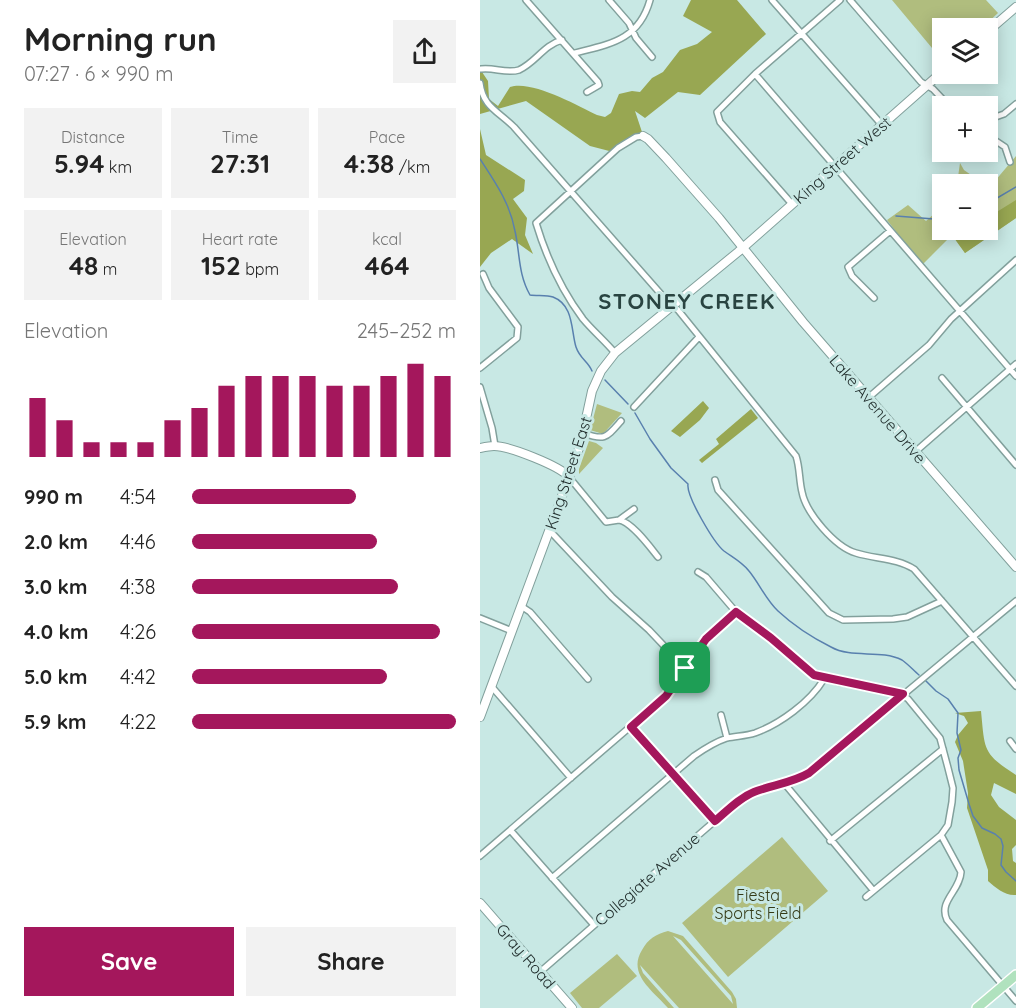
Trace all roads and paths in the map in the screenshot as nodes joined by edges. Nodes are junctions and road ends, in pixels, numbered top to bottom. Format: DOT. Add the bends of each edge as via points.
graph roads {
  1 [pos="526,0"];
  2 [pos="609,0"];
  3 [pos="650,0"];
  4 [pos="772,0"];
  5 [pos="840,0"];
  6 [pos="850,0"];
  7 [pos="1016,7"];
  8 [pos="998,23"];
  9 [pos="633,30"];
  10 [pos="802,34"];
  11 [pos="562,40"];
  12 [pos="575,53"];
  13 [pos="652,57"];
  14 [pos="480,70"];
  15 [pos="755,74"];
  16 [pos="932,81"];
  17 [pos="480,83"];
  18 [pos="926,86"];
  19 [pos="587,92"];
  20 [pos="940,96"];
  21 [pos="1016,104"];
  22 [pos="998,116"];
  23 [pos="882,125"];
  24 [pos="644,136"];
  25 [pos="998,142"];
  26 [pos="1010,162"];
  27 [pos="834,166"];
  28 [pos="570,191"];
  29 [pos="792,204"];
  30 [pos="890,231"];
  31 [pos="742,248"];
  32 [pos="1016,260"];
  33 [pos="483,274"];
  34 [pos="874,298"];
  35 [pos="673,305"];
  36 [pos="959,311"];
  37 [pos="699,337"];
  38 [pos="615,353"];
  39 [pos="1016,364"];
  40 [pos="480,368"];
  41 [pos="1010,369"];
  42 [pos="1016,376"];
  43 [pos="942,378"];
  44 [pos="480,387"];
  45 [pos="868,398"];
  46 [pos="634,407"];
  47 [pos="967,407"];
  48 [pos="621,421"];
  49 [pos="583,433"];
  50 [pos="495,446"];
  51 [pos="480,448"];
  52 [pos="915,452"];
  53 [pos="1016,465"];
  54 [pos="569,477"];
  55 [pos="715,480"];
  56 [pos="634,509"];
  57 [pos="619,520"];
  58 [pos="550,531"];
  59 [pos="658,557"];
  60 [pos="1016,567"];
  61 [pos="698,572"];
  62 [pos="942,601"];
  63 [pos="1016,601"];
  64 [pos="521,606"];
  65 [pos="736,612"];
  66 [pos="480,618"];
  67 [pos="512,631"];
  68 [pos="973,637"];
  69 [pos="685,668"];
  70 [pos="588,679"];
  71 [pos="824,679"];
  72 [pos="1016,686"];
  73 [pos="492,687"];
  74 [pos="903,694"];
  75 [pos="721,715"];
  76 [pos="480,717"];
  77 [pos="631,727"];
  78 [pos="727,738"];
  79 [pos="1010,741"];
  80 [pos="943,749"];
  81 [pos="1016,749"];
  82 [pos="673,774"];
  83 [pos="571,778"];
  84 [pos="784,783"];
  85 [pos="715,821"];
  86 [pos="511,831"];
  87 [pos="941,835"];
  88 [pos="830,841"];
  89 [pos="480,856"];
  90 [pos="552,878"];
  91 [pos="873,890"];
  92 [pos="866,897"];
  93 [pos="480,903"];
  94 [pos="594,925"];
  95 [pos="540,972"];
  96 [pos="1016,975"];
  97 [pos="1004,986"];
  98 [pos="1016,1001"];
  99 [pos="572,1008"];
  100 [pos="977,1008"];
  1 -- 11 [label="street"];
  2 -- 9 [label="street"];
  3 -- 9 [label="street"];
  4 -- 10 [label="street"];
  5 -- 10 [label="street"];
  6 -- 18 [label="street"];
  7 -- 8 [label="main road"];
  9 -- 12 [label="street" via="606,46"];
  9 -- 13 [label="street"];
  10 -- 15 [label="street"];
  10 -- 23 [label="street"];
  11 -- 12 [label="street"];
  11 -- 14 [label="street" via="519,69"];
  12 -- 19 [label="street" via="599,84"];
  15 -- 27 [label="street"];
  15 -- 29 [label="street" via="720,107 717,118"];
  16 -- 18 [label="main road, King Street West"];
  17 -- 28 [label="street" via="489,105 514,127"];
  18 -- 20 [label="street"];
  18 -- 23 [label="main road, King Street West"];
  21 -- 22 [label="street"];
  23 -- 27 [label="main road, King Street West"];
  24 -- 28 [label="street" via="618,148"];
  24 -- 31 [label="main road, Lake Avenue Drive"];
  25 -- 26 [label="street" via="1005,147"];
  27 -- 29 [label="main road, King Street West"];
  27 -- 30 [label="street"];
  28 -- 35 [label="street"];
  28 -- 38 [label="street" via="536,223 574,305"];
  29 -- 31 [label="main road, King Street West"];
  30 -- 34 [label="street" via="848,267"];
  30 -- 36 [label="street"];
  31 -- 35 [label="main road, King Street East"];
  31 -- 45 [label="main road, Lake Avenue Drive"];
  32 -- 36 [label="street"];
  33 -- 40 [label="street" via="519,327 519,333"];
  35 -- 37 [label="street"];
  35 -- 38 [label="main road, King Street East"];
  36 -- 41 [label="street"];
  36 -- 45 [label="street" via="929,345"];
  37 -- 46 [label="street"];
  37 -- 62 [label="street" via="796,456 805,503 837,543 857,554 906,564"];
  38 -- 49 [label="main road, King Street East" via="592,392"];
  39 -- 41 [label="street"];
  41 -- 42 [label="street"];
  41 -- 47 [label="street"];
  43 -- 47 [label="street"];
  44 -- 50 [label="street"];
  45 -- 52 [label="main road, Lake Avenue Drive"];
  47 -- 52 [label="street"];
  47 -- 53 [label="street"];
  48 -- 49 [label="street" via="603,438"];
  49 -- 54 [label="main road, King Street East"];
  50 -- 51 [label="main road"];
  50 -- 54 [label="main road" via="550,464"];
  52 -- 60 [label="main road, Lake Avenue Drive"];
  54 -- 57 [label="street" via="606,522"];
  54 -- 58 [label="main road, King Street East"];
  55 -- 62 [label="street" via="718,490 836,617 855,621 907,617"];
  56 -- 57 [label="street"];
  57 -- 59 [label="street" via="642,536"];
  58 -- 64 [label="main road, King Street East"];
  58 -- 69 [label="street"];
  61 -- 65 [label="street"];
  62 -- 68 [label="street"];
  63 -- 68 [label="street, Collegiate Avenue"];
  64 -- 67 [label="main road, King Street East"];
  64 -- 70 [label="street"];
  65 -- 69 [label="street" via="713,631"];
  65 -- 71 [label="street"];
  66 -- 67 [label="street"];
  67 -- 73 [label="main road, King Street East"];
  68 -- 72 [label="street"];
  68 -- 74 [label="street, Collegiate Avenue"];
  69 -- 77 [label="street" via="666,696"];
  71 -- 74 [label="street"];
  71 -- 78 [label="street" via="819,688 770,727"];
  73 -- 76 [label="main road, King Street East"];
  73 -- 83 [label="street"];
  74 -- 80 [label="street" via="940,738"];
  74 -- 84 [label="street, Collegiate Avenue" via="809,773"];
  75 -- 78 [label="street"];
  77 -- 82 [label="street"];
  77 -- 83 [label="street"];
  78 -- 82 [label="street" via="706,748"];
  79 -- 81 [label="street"];
  80 -- 87 [label="street" via="953,788 948,825"];
  80 -- 88 [label="street"];
  82 -- 85 [label="street"];
  82 -- 90 [label="street"];
  83 -- 86 [label="street"];
  84 -- 85 [label="street, Collegiate Avenue" via="746,796"];
  84 -- 88 [label="street"];
  85 -- 94 [label="street, Collegiate Avenue"];
  86 -- 89 [label="street"];
  86 -- 90 [label="street"];
  87 -- 91 [label="street"];
  87 -- 97 [label="street" via="962,872 945,904 947,920"];
  88 -- 91 [label="street"];
  90 -- 94 [label="street"];
  91 -- 92 [label="street"];
  93 -- 95 [label="main road, Gray Road"];
  94 -- 95 [label="street, Collegiate Avenue"];
  95 -- 99 [label="main road, Gray Road"];
  96 -- 97 [label="main road"];
  97 -- 98 [label="street"];
  97 -- 100 [label="main road"];
}
